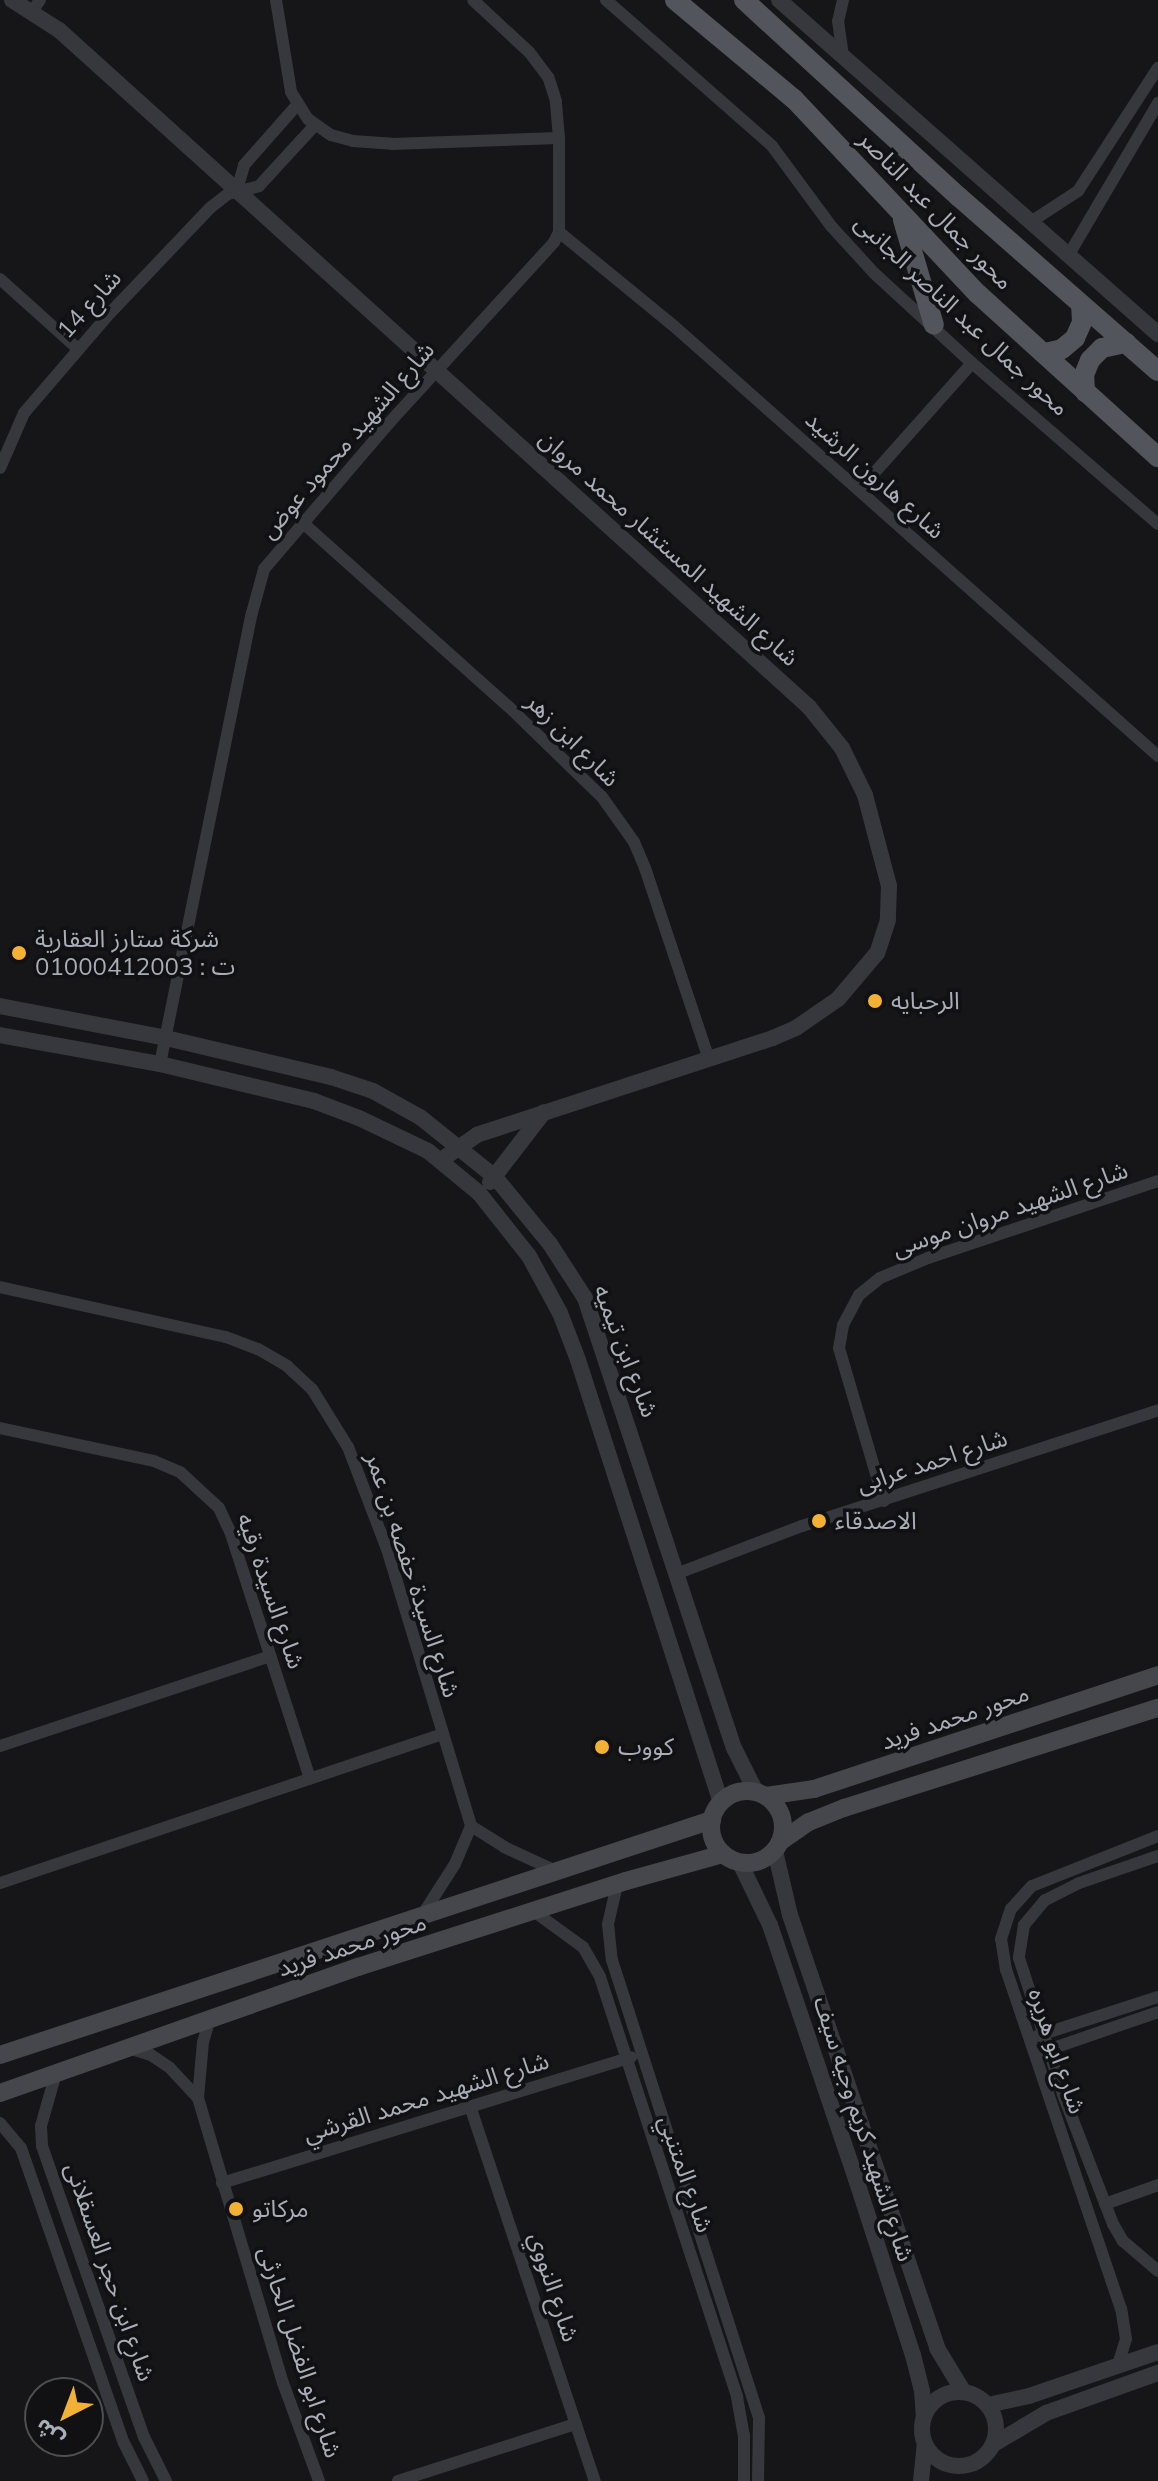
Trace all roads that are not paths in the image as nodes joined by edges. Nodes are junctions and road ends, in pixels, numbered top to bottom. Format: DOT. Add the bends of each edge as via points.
graph roads {
  1 [pos="12,0"];
  2 [pos="276,0"];
  3 [pos="473,0"];
  4 [pos="606,0"];
  5 [pos="675,0"];
  6 [pos="744,0"];
  7 [pos="779,0"];
  8 [pos="843,0"];
  9 [pos="36,5"];
  10 [pos="844,59"];
  11 [pos="1158,68"];
  12 [pos="1158,103"];
  13 [pos="297,105"];
  14 [pos="1125,120"];
  15 [pos="315,125"];
  16 [pos="1141,131"];
  17 [pos="559,138"];
  18 [pos="237,190"];
  19 [pos="900,212"];
  20 [pos="1029,223"];
  21 [pos="559,232"];
  22 [pos="1068,256"];
  23 [pos="0,279"];
  24 [pos="1081,305"];
  25 [pos="934,325"];
  26 [pos="1158,334"];
  27 [pos="1126,343"];
  28 [pos="78,349"];
  29 [pos="1045,353"];
  30 [pos="972,363"];
  31 [pos="437,371"];
  32 [pos="1158,371"];
  33 [pos="1085,392"];
  34 [pos="1158,457"];
  35 [pos="0,468"];
  36 [pos="859,490"];
  37 [pos="303,523"];
  38 [pos="1158,524"];
  39 [pos="1158,756"];
  40 [pos="0,1006"];
  41 [pos="0,1035"];
  42 [pos="166,1038"];
  43 [pos="709,1059"];
  44 [pos="160,1064"];
  45 [pos="545,1111"];
  46 [pos="458,1144"];
  47 [pos="441,1160"];
  48 [pos="495,1177"];
  49 [pos="1158,1181"];
  50 [pos="479,1193"];
  51 [pos="0,1287"];
  52 [pos="1158,1410"];
  53 [pos="0,1428"];
  54 [pos="884,1501"];
  55 [pos="676,1574"];
  56 [pos="270,1656"];
  57 [pos="1158,1675"];
  58 [pos="1158,1708"];
  59 [pos="441,1735"];
  60 [pos="0,1746"];
  61 [pos="310,1779"];
  62 [pos="761,1794"];
  63 [pos="721,1802"];
  64 [pos="712,1820"];
  65 [pos="471,1826"];
  66 [pos="1158,1836"];
  67 [pos="778,1846"];
  68 [pos="723,1854"];
  69 [pos="1158,1856"];
  70 [pos="740,1863"];
  71 [pos="558,1872"];
  72 [pos="0,1883"];
  73 [pos="617,1885"];
  74 [pos="532,1910"];
  75 [pos="421,1916"];
  76 [pos="1158,1997"];
  77 [pos="1158,2012"];
  78 [pos="210,2018"];
  79 [pos="1044,2034"];
  80 [pos="1030,2038"];
  81 [pos="128,2048"];
  82 [pos="1049,2049"];
  83 [pos="642,2053"];
  84 [pos="0,2055"];
  85 [pos="1035,2055"];
  86 [pos="624,2060"];
  87 [pos="56,2073"];
  88 [pos="0,2093"];
  89 [pos="198,2098"];
  90 [pos="470,2106"];
  91 [pos="0,2123"];
  92 [pos="49,2161"];
  93 [pos="29,2168"];
  94 [pos="222,2183"];
  95 [pos="1158,2185"];
  96 [pos="1105,2204"];
  97 [pos="1158,2271"];
  98 [pos="1158,2352"];
  99 [pos="1118,2365"];
  100 [pos="1158,2373"];
  101 [pos="963,2391"];
  102 [pos="988,2405"];
  103 [pos="924,2417"];
  104 [pos="576,2424"];
  105 [pos="925,2444"];
  106 [pos="994,2444"];
  107 [pos="970,2465"];
  108 [pos="143,2481"];
  109 [pos="166,2481"];
  110 [pos="319,2481"];
  111 [pos="398,2481"];
  112 [pos="595,2481"];
  113 [pos="744,2481"];
  114 [pos="758,2481"];
  115 [pos="921,2481"];
  116 [pos="962,2481"];
  1 -- 9 [label="street, شارع الشهيد المستشار محمد مروان"];
  2 -- 13 [label="street" via="284,66"];
  3 -- 17 [label="street" via="548,77"];
  4 -- 25 [label="street, محور جمال عبد الناصر الجانبى" via="772,146 852,250"];
  5 -- 19 [label="main road, محور جمال عبد الناصر" via="794,99"];
  6 -- 24 [label="main road, محور جمال عبد الناصر"];
  7 -- 10 [label="street"];
  8 -- 10 [label="street" via="838,21"];
  9 -- 18 [label="street, شارع الشهيد المستشار محمد مروان"];
  10 -- 20 [label="street"];
  11 -- 14 [label="street"];
  12 -- 16 [label="street"];
  13 -- 15 [label="street"];
  13 -- 18 [label="street" via="240,170"];
  14 -- 16 [label="street"];
  14 -- 20 [label="street" via="1078,191"];
  15 -- 17 [label="street" via="342,139 365,143"];
  15 -- 18 [label="street, شارع 14" via="259,186"];
  16 -- 22 [label="street"];
  17 -- 21 [label="street"];
  18 -- 28 [label="street, شارع 14" via="187,231"];
  18 -- 31 [label="street, شارع الشهيد المستشار محمد مروان"];
  19 -- 25 [label="main road"];
  19 -- 29 [label="main road, محور جمال عبد الناصر" via="978,294"];
  20 -- 22 [label="street"];
  21 -- 31 [label="street, شارع الشهيد محمود عوض"];
  21 -- 36 [label="street, شارع هارون الرشيد"];
  22 -- 26 [label="street"];
  23 -- 28 [label="street"];
  24 -- 27 [label="main road, محور جمال عبد الناصر"];
  24 -- 29 [label="main road" via="1082,322 1075,338 1062,349"];
  25 -- 30 [label="street, محور جمال عبد الناصر الجانبى"];
  27 -- 32 [label="main road, محور جمال عبد الناصر"];
  27 -- 33 [label="main road" via="1109,345 1090,360"];
  28 -- 35 [label="street, شارع 14" via="24,413"];
  29 -- 33 [label="main road, محور جمال عبد الناصر"];
  30 -- 36 [label="street"];
  30 -- 38 [label="street, محور جمال عبد الناصر الجانبى"];
  31 -- 37 [label="street, شارع الشهيد محمود عوض"];
  31 -- 43 [label="street, شارع الشهيد المستشار محمد مروان" via="809,707 842,748 865,795 890,897 877,953 856,981 818,1015 773,1038"];
  33 -- 34 [label="main road, محور جمال عبد الناصر"];
  36 -- 39 [label="street, شارع هارون الرشيد"];
  37 -- 42 [label="street, شارع الشهيد محمود عوض" via="264,569 257,592"];
  37 -- 43 [label="street, شارع ابن زهر" via="602,797 634,842 645,868"];
  40 -- 42 [label="street, شارع ابن تيميه"];
  41 -- 44 [label="street, شارع ابن تيميه"];
  42 -- 44 [label="street, شارع الشهيد محمود عوض"];
  42 -- 46 [label="street, شارع ابن تيميه" via="373,1091"];
  43 -- 45 [label="street, شارع الشهيد المستشار محمد مروان"];
  44 -- 47 [label="street, شارع ابن تيميه" via="314,1101"];
  45 -- 46 [label="street, شارع الشهيد المستشار محمد مروان"];
  45 -- 48 [label="street"];
  46 -- 47 [label="street, شارع الشهيد المستشار محمد مروان"];
  46 -- 48 [label="street, شارع ابن تيميه"];
  47 -- 50 [label="street, شارع ابن تيميه"];
  48 -- 50 [label="street"];
  48 -- 55 [label="street, شارع ابن تيميه" via="550,1244 585,1298"];
  49 -- 54 [label="street, شارع الشهيد مروان موسى" via="928,1258 880,1278 859,1295 843,1325 839,1348"];
  50 -- 63 [label="street, شارع ابن تيميه" via="529,1256 564,1325"];
  51 -- 59 [label="street, شارع السيدة حفصه بن عمر" via="226,1337 287,1366 312,1389 348,1447 383,1540"];
  52 -- 54 [label="street, شارع احمد عرابى"];
  53 -- 56 [label="street, شارع السيدة رقيه" via="154,1461 180,1472 202,1490 219,1508 231,1534"];
  54 -- 55 [label="street, شارع احمد عرابى"];
  55 -- 62 [label="street, شارع ابن تيميه" via="734,1748"];
  56 -- 60 [label="street"];
  56 -- 61 [label="street, شارع السيدة رقيه"];
  57 -- 62 [label="main road, محور محمد فريد" via="814,1789"];
  58 -- 67 [label="main road" via="844,1808 809,1822"];
  59 -- 61 [label="street"];
  59 -- 65 [label="street, شارع السيدة حفصه بن عمر"];
  61 -- 72 [label="street"];
  62 -- 63 [label="main road" via="737,1793"];
  62 -- 67 [label="main road" via="774,1803 783,1822"];
  63 -- 64 [label="main road"];
  64 -- 68 [label="main road" via="715,1844"];
  64 -- 71 [label="main road, محور محمد فريد"];
  65 -- 71 [label="street"];
  65 -- 75 [label="street" via="450,1874"];
  66 -- 80 [label="street, شارع ابو هريره" via="1045,1879 1011,1909 1001,1939 1002,1955"];
  67 -- 70 [label="main road" via="759,1862"];
  67 -- 101 [label="street, شارع الشهيد كريم وجيه سيف" via="790,1915 937,2348"];
  68 -- 70 [label="main road"];
  68 -- 73 [label="main road, محور محمد فريد"];
  69 -- 79 [label="street, شارع ابو هريره" via="1061,1891 1045,1900 1024,1925 1019,1958"];
  70 -- 103 [label="street, شارع الشهيد كريم وجيه سيف" via="767,1917 856,2179 913,2355"];
  71 -- 75 [label="main road, محور محمد فريد"];
  73 -- 74 [label="main road, محور محمد فريد"];
  73 -- 83 [label="street, شارع المتنبي" via="609,1943"];
  74 -- 78 [label="main road, محور محمد فريد"];
  74 -- 86 [label="street, شارع المتنبي" via="571,1936 593,1961"];
  75 -- 84 [label="main road, محور محمد فريد"];
  76 -- 79 [label="street"];
  77 -- 82 [label="street"];
  78 -- 81 [label="main road, محور محمد فريد"];
  78 -- 89 [label="street, شارع ابو الفضل الحارثى"];
  79 -- 80 [label="street"];
  79 -- 82 [label="street, شارع ابو هريره"];
  80 -- 85 [label="street, شارع ابو هريره"];
  81 -- 87 [label="main road, محور محمد فريد"];
  81 -- 89 [label="street, شارع ابو الفضل الحارثى" via="170,2068"];
  82 -- 85 [label="street"];
  82 -- 96 [label="street, شارع ابو هريره"];
  83 -- 86 [label="street, شارع الشهيد محمد القرشي"];
  83 -- 114 [label="street, شارع المتنبي" via="759,2418"];
  85 -- 99 [label="street, شارع ابو هريره" via="1123,2317 1126,2339"];
  86 -- 90 [label="street, شارع الشهيد محمد القرشي"];
  86 -- 113 [label="street, شارع المتنبي" via="737,2397"];
  87 -- 88 [label="main road, محور محمد فريد"];
  87 -- 92 [label="street, شارع ابن حجر العسقلانى" via="41,2126"];
  89 -- 94 [label="street, شارع ابو الفضل الحارثى"];
  90 -- 94 [label="street, شارع الشهيد محمد القرشي"];
  90 -- 104 [label="street, شارع النووي"];
  91 -- 93 [label="street, شارع ابن حجر العسقلانى" via="21,2148"];
  92 -- 93 [label="street"];
  92 -- 109 [label="street, شارع ابن حجر العسقلانى" via="144,2437"];
  93 -- 108 [label="street, شارع ابن حجر العسقلانى" via="124,2443"];
  94 -- 110 [label="street, شارع ابو الفضل الحارثى"];
  95 -- 96 [label="street"];
  96 -- 97 [label="street, شارع ابو هريره" via="1123,2241"];
  98 -- 99 [label="street"];
  99 -- 102 [label="street"];
  100 -- 106 [label="street" via="1046,2413"];
  101 -- 102 [label="street"];
  101 -- 103 [label="street" via="939,2398"];
  102 -- 106 [label="street" via="997,2430"];
  103 -- 105 [label="street"];
  104 -- 111 [label="street"];
  104 -- 112 [label="street, شارع النووي"];
  105 -- 107 [label="street" via="944,2463"];
  105 -- 115 [label="street"];
  106 -- 107 [label="street"];
  107 -- 116 [label="street"];
}
